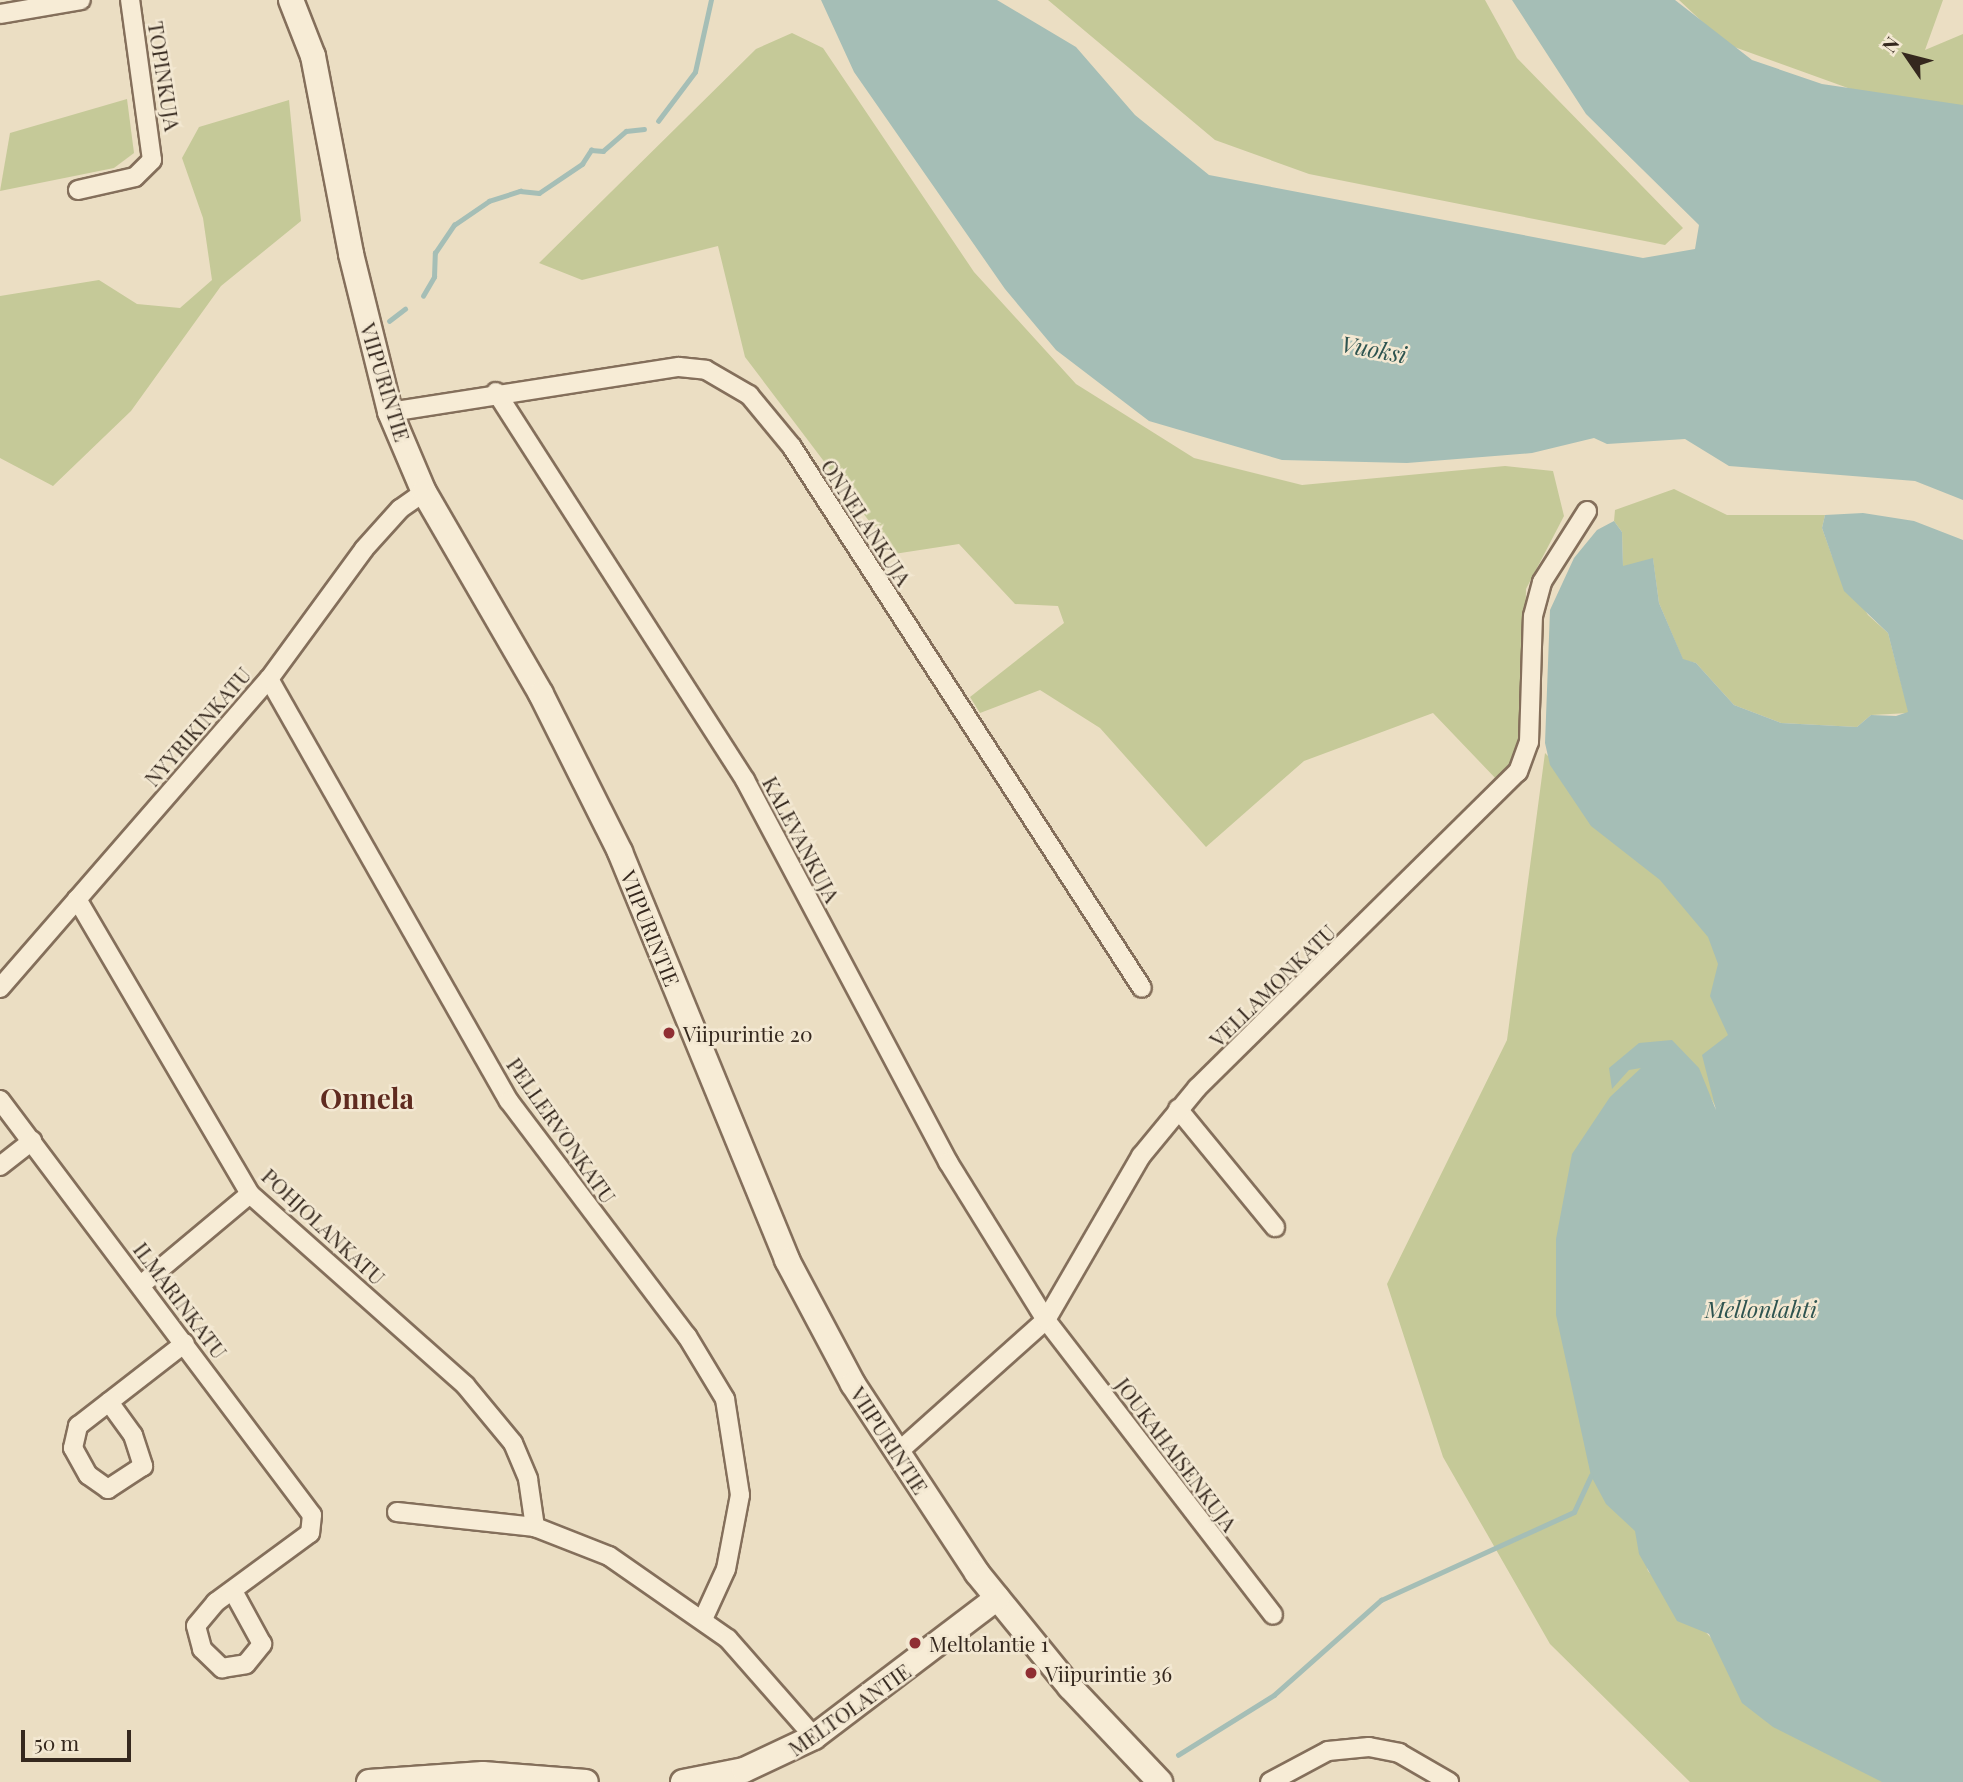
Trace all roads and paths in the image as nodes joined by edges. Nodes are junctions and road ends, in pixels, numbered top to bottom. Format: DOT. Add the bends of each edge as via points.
graph roads {
  1 [pos="81,0"];
  2 [pos="130,0"];
  3 [pos="291,0"];
  4 [pos="52,3"];
  5 [pos="0,15"];
  6 [pos="78,190"];
  7 [pos="496,392"];
  8 [pos="390,412"];
  9 [pos="424,492"];
  10 [pos="1587,511"];
  11 [pos="269,679"];
  12 [pos="77,899"];
  13 [pos="0,988"];
  14 [pos="1142,988"];
  15 [pos="0,1100"];
  16 [pos="1178,1109"];
  17 [pos="32,1141"];
  18 [pos="0,1166"];
  19 [pos="250,1194"];
  20 [pos="1275,1227"];
  21 [pos="141,1285"];
  22 [pos="1046,1320"];
  23 [pos="185,1343"];
  24 [pos="110,1402"];
  25 [pos="897,1453"];
  26 [pos="397,1512"];
  27 [pos="535,1527"];
  28 [pos="233,1591"];
  29 [pos="997,1598"];
  30 [pos="1273,1615"];
  31 [pos="704,1618"];
  32 [pos="814,1737"];
  33 [pos="369,1782"];
  34 [pos="586,1782"];
  35 [pos="683,1782"];
  36 [pos="1160,1782"];
  37 [pos="1270,1782"];
  38 [pos="1450,1782"];
  1 -- 4 [label="street"];
  2 -- 6 [label="street, TOPINKUJA" via="152,160 135,177"];
  3 -- 8 [label="main road, VIIPURINTIE" via="313,56 351,254"];
  4 -- 5 [label="street"];
  7 -- 8 [label="street, ONNELANKUJA"];
  7 -- 14 [label="street, ONNELANKUJA" via="679,367 706,370 749,396 792,447"];
  7 -- 22 [label="street, KALEVANKUJA" via="745,780 948,1162"];
  8 -- 9 [label="main road, VIIPURINTIE"];
  9 -- 11 [label="street, NYYRIKINKATU" via="400,509 364,549"];
  9 -- 25 [label="main road, VIIPURINTIE" via="541,694 620,852 758,1198 820,1325"];
  10 -- 16 [label="street, VELLAMONKATU" via="1542,582 1533,616 1529,742 1518,772"];
  11 -- 12 [label="street, NYYRIKINKATU"];
  11 -- 31 [label="street, PELLERVONKATU" via="509,1101 687,1336 725,1399 740,1495 726,1569"];
  12 -- 13 [label="street, NYYRIKINKATU"];
  12 -- 19 [label="street, POHJOLANKATU"];
  15 -- 17 [label="street, ILMARINKATU"];
  16 -- 20 [label="street"];
  16 -- 22 [label="street, VELLAMONKATU" via="1141,1156"];
  17 -- 18 [label="street"];
  17 -- 21 [label="street, ILMARINKATU"];
  19 -- 21 [label="street"];
  19 -- 27 [label="street, POHJOLANKATU" via="465,1385 513,1443 528,1479"];
  21 -- 23 [label="street, ILMARINKATU"];
  22 -- 25 [label="street, VELLAMONKATU"];
  22 -- 30 [label="street, JOUKAHAISENKUJA"];
  23 -- 24 [label="street"];
  23 -- 28 [label="street, ILMARINKATU" via="312,1515 310,1533"];
  24 -- 24 [label="street" via="78,1426 73,1448 88,1475 108,1489 143,1466 133,1435"];
  25 -- 29 [label="main road, VIIPURINTIE"];
  26 -- 27 [label="street"];
  27 -- 31 [label="street" via="609,1556"];
  29 -- 32 [label="main road, MELTOLANTIE"];
  29 -- 36 [label="main road, VIIPURINTIE"];
  31 -- 32 [label="street" via="785,1697"];
  32 -- 35 [label="main road, MELTOLANTIE" via="744,1770"];
  33 -- 34 [label="main road" via="483,1774"];
  37 -- 38 [label="street" via="1328,1751 1369,1747 1399,1753"];
}
